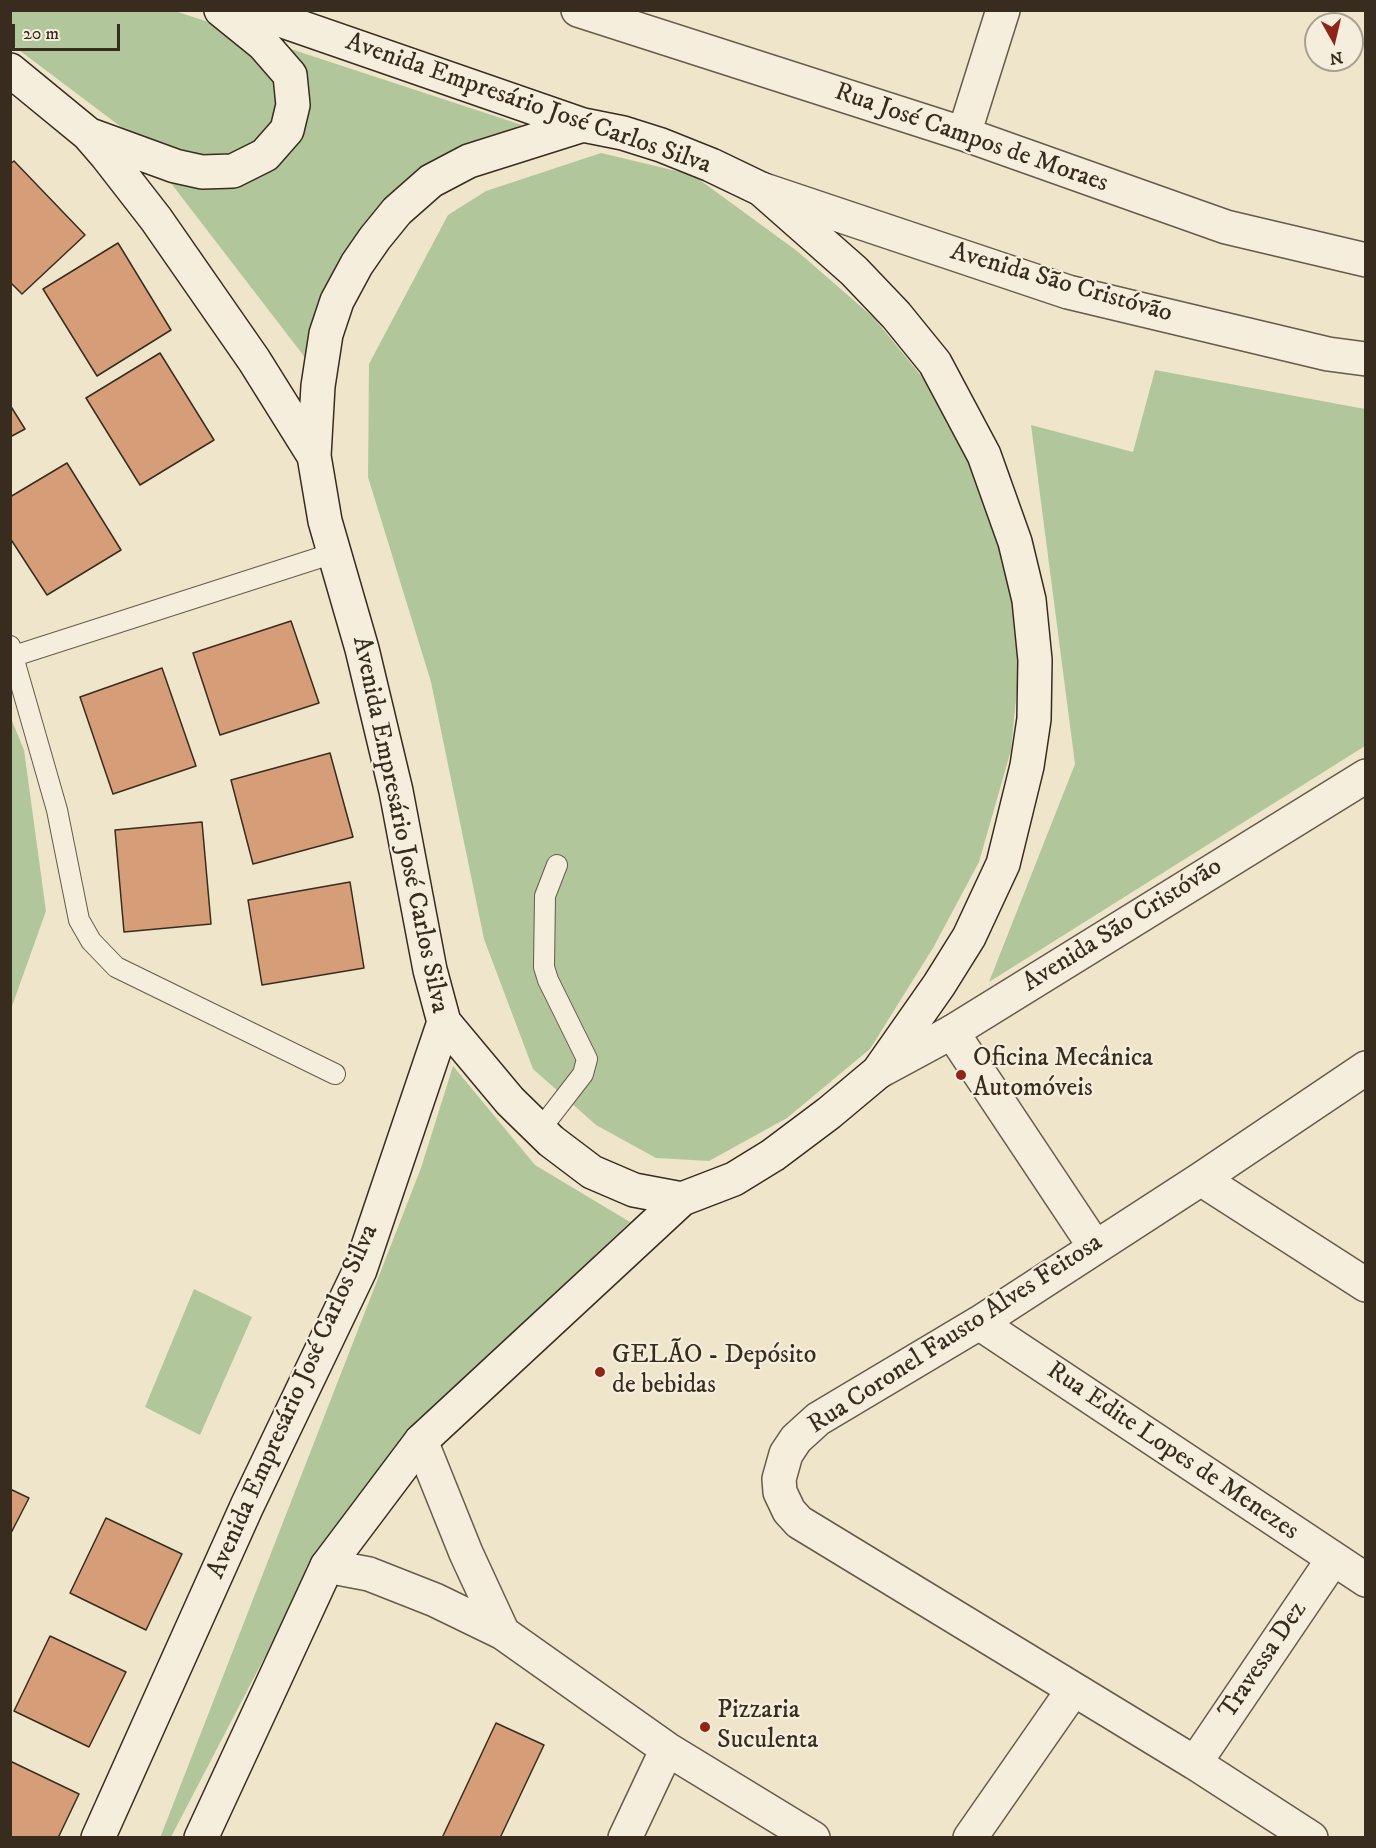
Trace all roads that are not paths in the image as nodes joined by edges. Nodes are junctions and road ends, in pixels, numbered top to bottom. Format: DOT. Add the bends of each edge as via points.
graph roads {
  1 [pos="221,10"];
  2 [pos="251,10"];
  3 [pos="578,10"];
  4 [pos="1004,10"];
  5 [pos="10,70"];
  6 [pos="583,125"];
  7 [pos="88,134"];
  8 [pos="964,134"];
  9 [pos="761,189"];
  10 [pos="1365,260"];
  11 [pos="1365,359"];
  12 [pos="314,456"];
  13 [pos="334,553"];
  14 [pos="12,651"];
  15 [pos="1365,776"];
  16 [pos="557,865"];
  17 [pos="444,1022"];
  18 [pos="952,1032"];
  19 [pos="1365,1068"];
  20 [pos="878,1072"];
  21 [pos="335,1074"];
  22 [pos="539,1131"];
  23 [pos="1201,1179"];
  24 [pos="682,1198"];
  25 [pos="1095,1246"];
  26 [pos="1365,1285"];
  27 [pos="978,1323"];
  28 [pos="421,1441"];
  29 [pos="1333,1559"];
  30 [pos="327,1566"];
  31 [pos="1365,1580"];
  32 [pos="503,1634"];
  33 [pos="1073,1690"];
  34 [pos="667,1749"];
  35 [pos="1195,1763"];
  36 [pos="98,1838"];
  37 [pos="201,1838"];
  38 [pos="625,1838"];
  39 [pos="813,1838"];
  40 [pos="970,1838"];
  41 [pos="1311,1838"];
  1 -- 7 [label="street" via="263,44 290,75 293,105 287,130 265,155 233,171 202,172 174,166"];
  2 -- 6 [label="street, Avenida Empresário José Carlos Silva"];
  3 -- 8 [label="street, Rua José Campos de Moraes"];
  4 -- 8 [label="street"];
  5 -- 7 [label="street, Avenida Empresário José Carlos Silva"];
  6 -- 9 [label="street, Avenida Empresário José Carlos Silva" via="661,145"];
  6 -- 12 [label="street" via="478,157 431,181 397,211 375,238 337,302 326,334"];
  7 -- 12 [label="street, Avenida Empresário José Carlos Silva" via="182,256"];
  8 -- 10 [label="street, Rua José Campos de Moraes" via="1226,226"];
  9 -- 11 [label="street, Avenida São Cristóvão" via="1068,292 1328,354"];
  9 -- 20 [label="street, Avenida Empresário José Carlos Silva" via="854,271 935,363 984,455 1015,542 1029,600 1035,660 1034,719 1003,864 969,937"];
  12 -- 13 [label="street, Avenida Empresário José Carlos Silva"];
  13 -- 14 [label="lane"];
  13 -- 17 [label="street, Avenida Empresário José Carlos Silva" via="394,780 430,970"];
  14 -- 21 [label="lane" via="57,810 79,921 99,951 116,967"];
  15 -- 18 [label="street, Avenida São Cristóvão"];
  16 -- 22 [label="lane" via="544,896 544,967 587,1059 583,1074"];
  17 -- 22 [label="street"];
  17 -- 36 [label="street, Avenida Empresário José Carlos Silva" via="360,1270 247,1506"];
  18 -- 20 [label="street, Avenida São Cristóvão"];
  18 -- 25 [label="street"];
  19 -- 23 [label="street, Rua Coronel Fausto Alves Feitosa"];
  20 -- 24 [label="street, Avenida Empresário José Carlos Silva" via="773,1155 734,1179"];
  22 -- 24 [label="street" via="592,1172 634,1190"];
  23 -- 25 [label="street, Rua Coronel Fausto Alves Feitosa"];
  23 -- 26 [label="street"];
  24 -- 28 [label="street, Avenida Empresário José Carlos Silva"];
  25 -- 27 [label="street, Rua Coronel Fausto Alves Feitosa"];
  27 -- 29 [label="street, Rua Edite Lopes de Menezes"];
  27 -- 33 [label="street, Rua Coronel Fausto Alves Feitosa" via="818,1419 786,1454 779,1479 780,1492 799,1522"];
  28 -- 30 [label="street, Avenida Empresário José Carlos Silva"];
  28 -- 32 [label="street"];
  29 -- 31 [label="street, Rua Edite Lopes de Menezes"];
  29 -- 35 [label="street, Travessa Dez"];
  30 -- 32 [label="street" via="369,1574 435,1600"];
  30 -- 37 [label="street, Avenida Empresário José Carlos Silva"];
  32 -- 34 [label="street"];
  33 -- 35 [label="street, Rua Coronel Fausto Alves Feitosa"];
  33 -- 40 [label="street"];
  34 -- 38 [label="street"];
  34 -- 39 [label="street"];
  35 -- 41 [label="street, Rua Coronel Fausto Alves Feitosa"];
}
